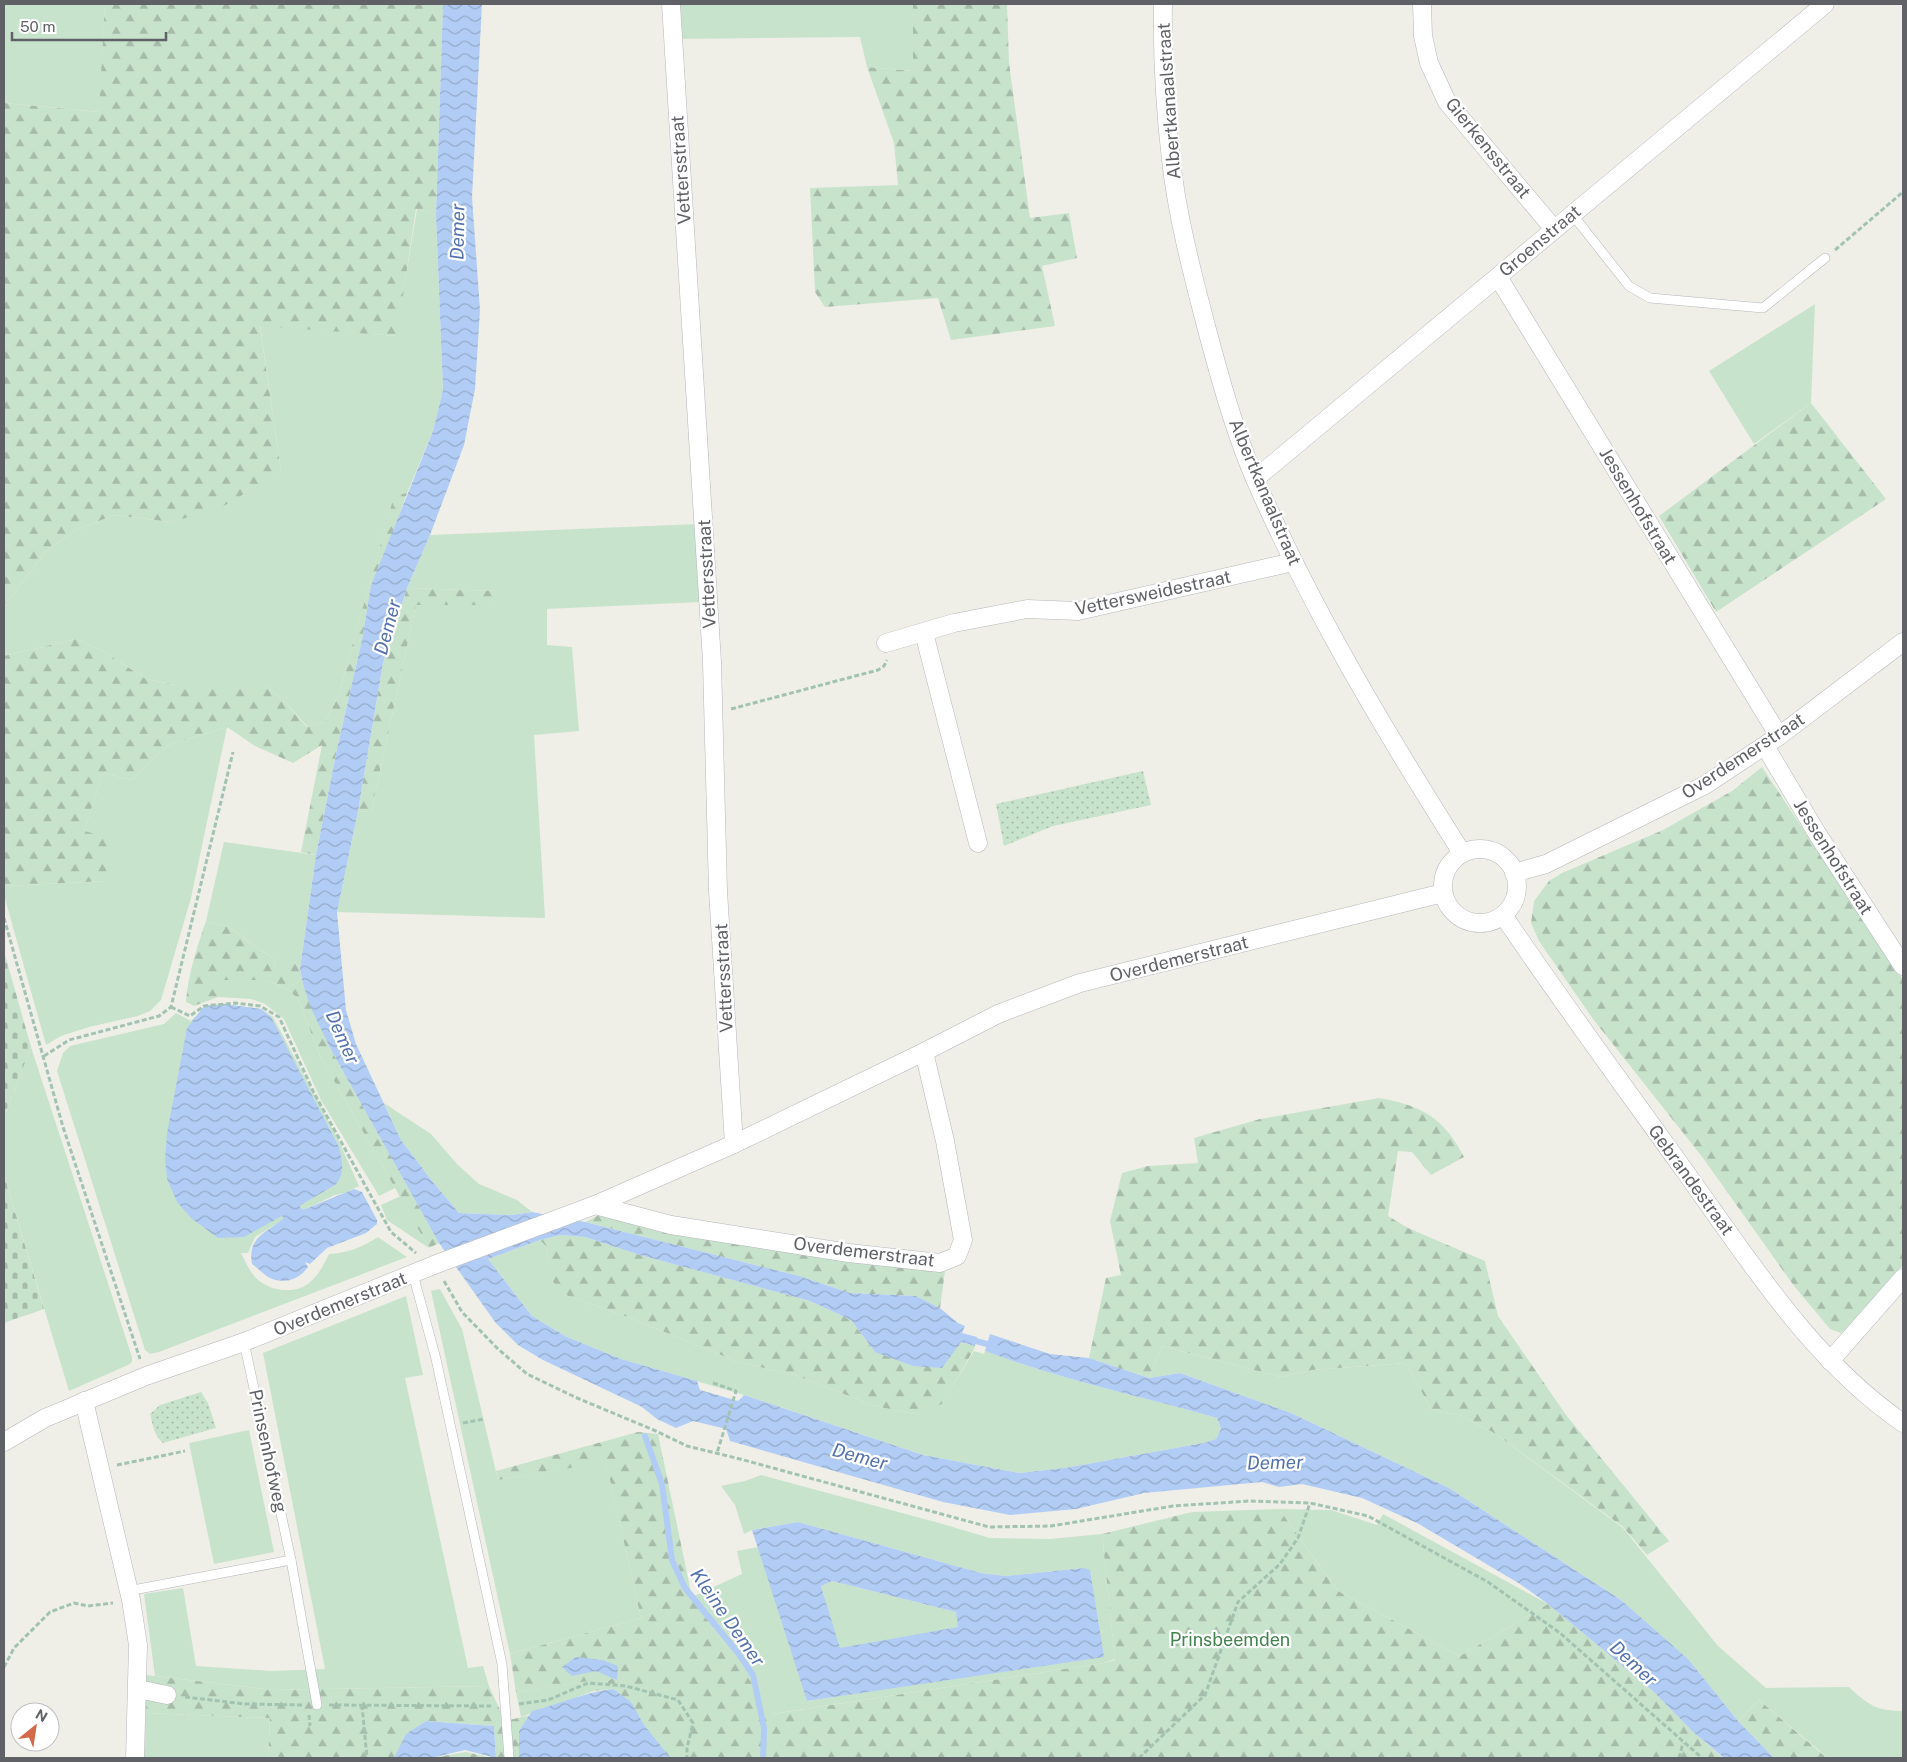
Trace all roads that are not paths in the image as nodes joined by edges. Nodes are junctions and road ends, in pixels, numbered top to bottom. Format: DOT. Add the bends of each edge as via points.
graph roads {
  1 [pos="671,4"];
  2 [pos="1162,4"];
  3 [pos="1422,4"];
  4 [pos="1825,4"];
  5 [pos="1572,214"];
  6 [pos="1554,229"];
  7 [pos="1825,258"];
  8 [pos="1498,276"];
  9 [pos="1255,478"];
  10 [pos="1294,562"];
  11 [pos="924,633"];
  12 [pos="1903,642"];
  13 [pos="886,643"];
  14 [pos="1772,741"];
  15 [pos="978,843"];
  16 [pos="1462,853"];
  17 [pos="1514,873"];
  18 [pos="1443,892"];
  19 [pos="1503,915"];
  20 [pos="1903,966"];
  21 [pos="924,1052"];
  22 [pos="734,1144"];
  23 [pos="595,1205"];
  24 [pos="429,1268"];
  25 [pos="1903,1278"];
  26 [pos="244,1342"];
  27 [pos="1830,1361"];
  28 [pos="84,1402"];
  29 [pos="1903,1423"];
  30 [pos="4,1442"];
  31 [pos="291,1560"];
  32 [pos="129,1596"];
  33 [pos="138,1689"];
  34 [pos="167,1695"];
  35 [pos="317,1705"];
  36 [pos="135,1758"];
  37 [pos="509,1758"];
  1 -- 22 [label="street, Vettersstraat" via="712,662 718,891"];
  2 -- 9 [label="street, Albertkanaalstraat" via="1162,54 1171,162 1190,263 1229,406"];
  3 -- 6 [label="street, Gierkensstraat" via="1423,36 1429,63 1448,102"];
  4 -- 5 [label="street, Groenstraat"];
  5 -- 6 [label="street, Groenstraat"];
  5 -- 7 [label="lane" via="1629,286 1650,298 1763,308"];
  6 -- 8 [label="street, Groenstraat"];
  8 -- 9 [label="street, Groenstraat"];
  8 -- 14 [label="street, Jessenhofstraat"];
  9 -- 10 [label="street, Albertkanaalstraat"];
  10 -- 11 [label="street, Vettersweidestraat" via="1078,612 1027,609 954,623"];
  10 -- 16 [label="street, Albertkanaalstraat" via="1340,649"];
  11 -- 13 [label="street, Vettersweidestraat"];
  11 -- 15 [label="street"];
  12 -- 14 [label="street, Overdemerstraat"];
  14 -- 17 [label="street, Overdemerstraat" via="1706,785 1546,864"];
  14 -- 20 [label="street, Jessenhofstraat" via="1818,835"];
  16 -- 17 [label="street" via="1474,849 1498,854"];
  16 -- 18 [label="street" via="1446,870"];
  17 -- 19 [label="street" via="1517,884 1515,896"];
  18 -- 19 [label="street" via="1449,906 1460,917 1474,922 1489,922"];
  18 -- 21 [label="street, Overdemerstraat" via="1080,983 998,1014"];
  19 -- 27 [label="street, Gebrandestraat" via="1768,1288"];
  21 -- 22 [label="street, Overdemerstraat"];
  21 -- 23 [label="street, Overdemerstraat" via="963,1240 957,1256 940,1263 849,1253 671,1225"];
  22 -- 23 [label="street, Overdemerstraat"];
  23 -- 24 [label="street, Overdemerstraat"];
  24 -- 26 [label="street, Overdemerstraat"];
  24 -- 37 [label="lane" via="436,1359 502,1664"];
  25 -- 27 [label="street"];
  26 -- 28 [label="street, Overdemerstraat" via="146,1376"];
  26 -- 31 [label="lane, Prinsenhofweg"];
  27 -- 29 [label="street, Gebrandestraat" via="1882,1409"];
  28 -- 30 [label="street, Overdemerstraat" via="45,1418"];
  28 -- 32 [label="street"];
  31 -- 32 [label="lane"];
  31 -- 35 [label="lane, Prinsenhofweg"];
  32 -- 33 [label="street" via="138,1645"];
  33 -- 34 [label="street"];
  33 -- 36 [label="street"];
}
